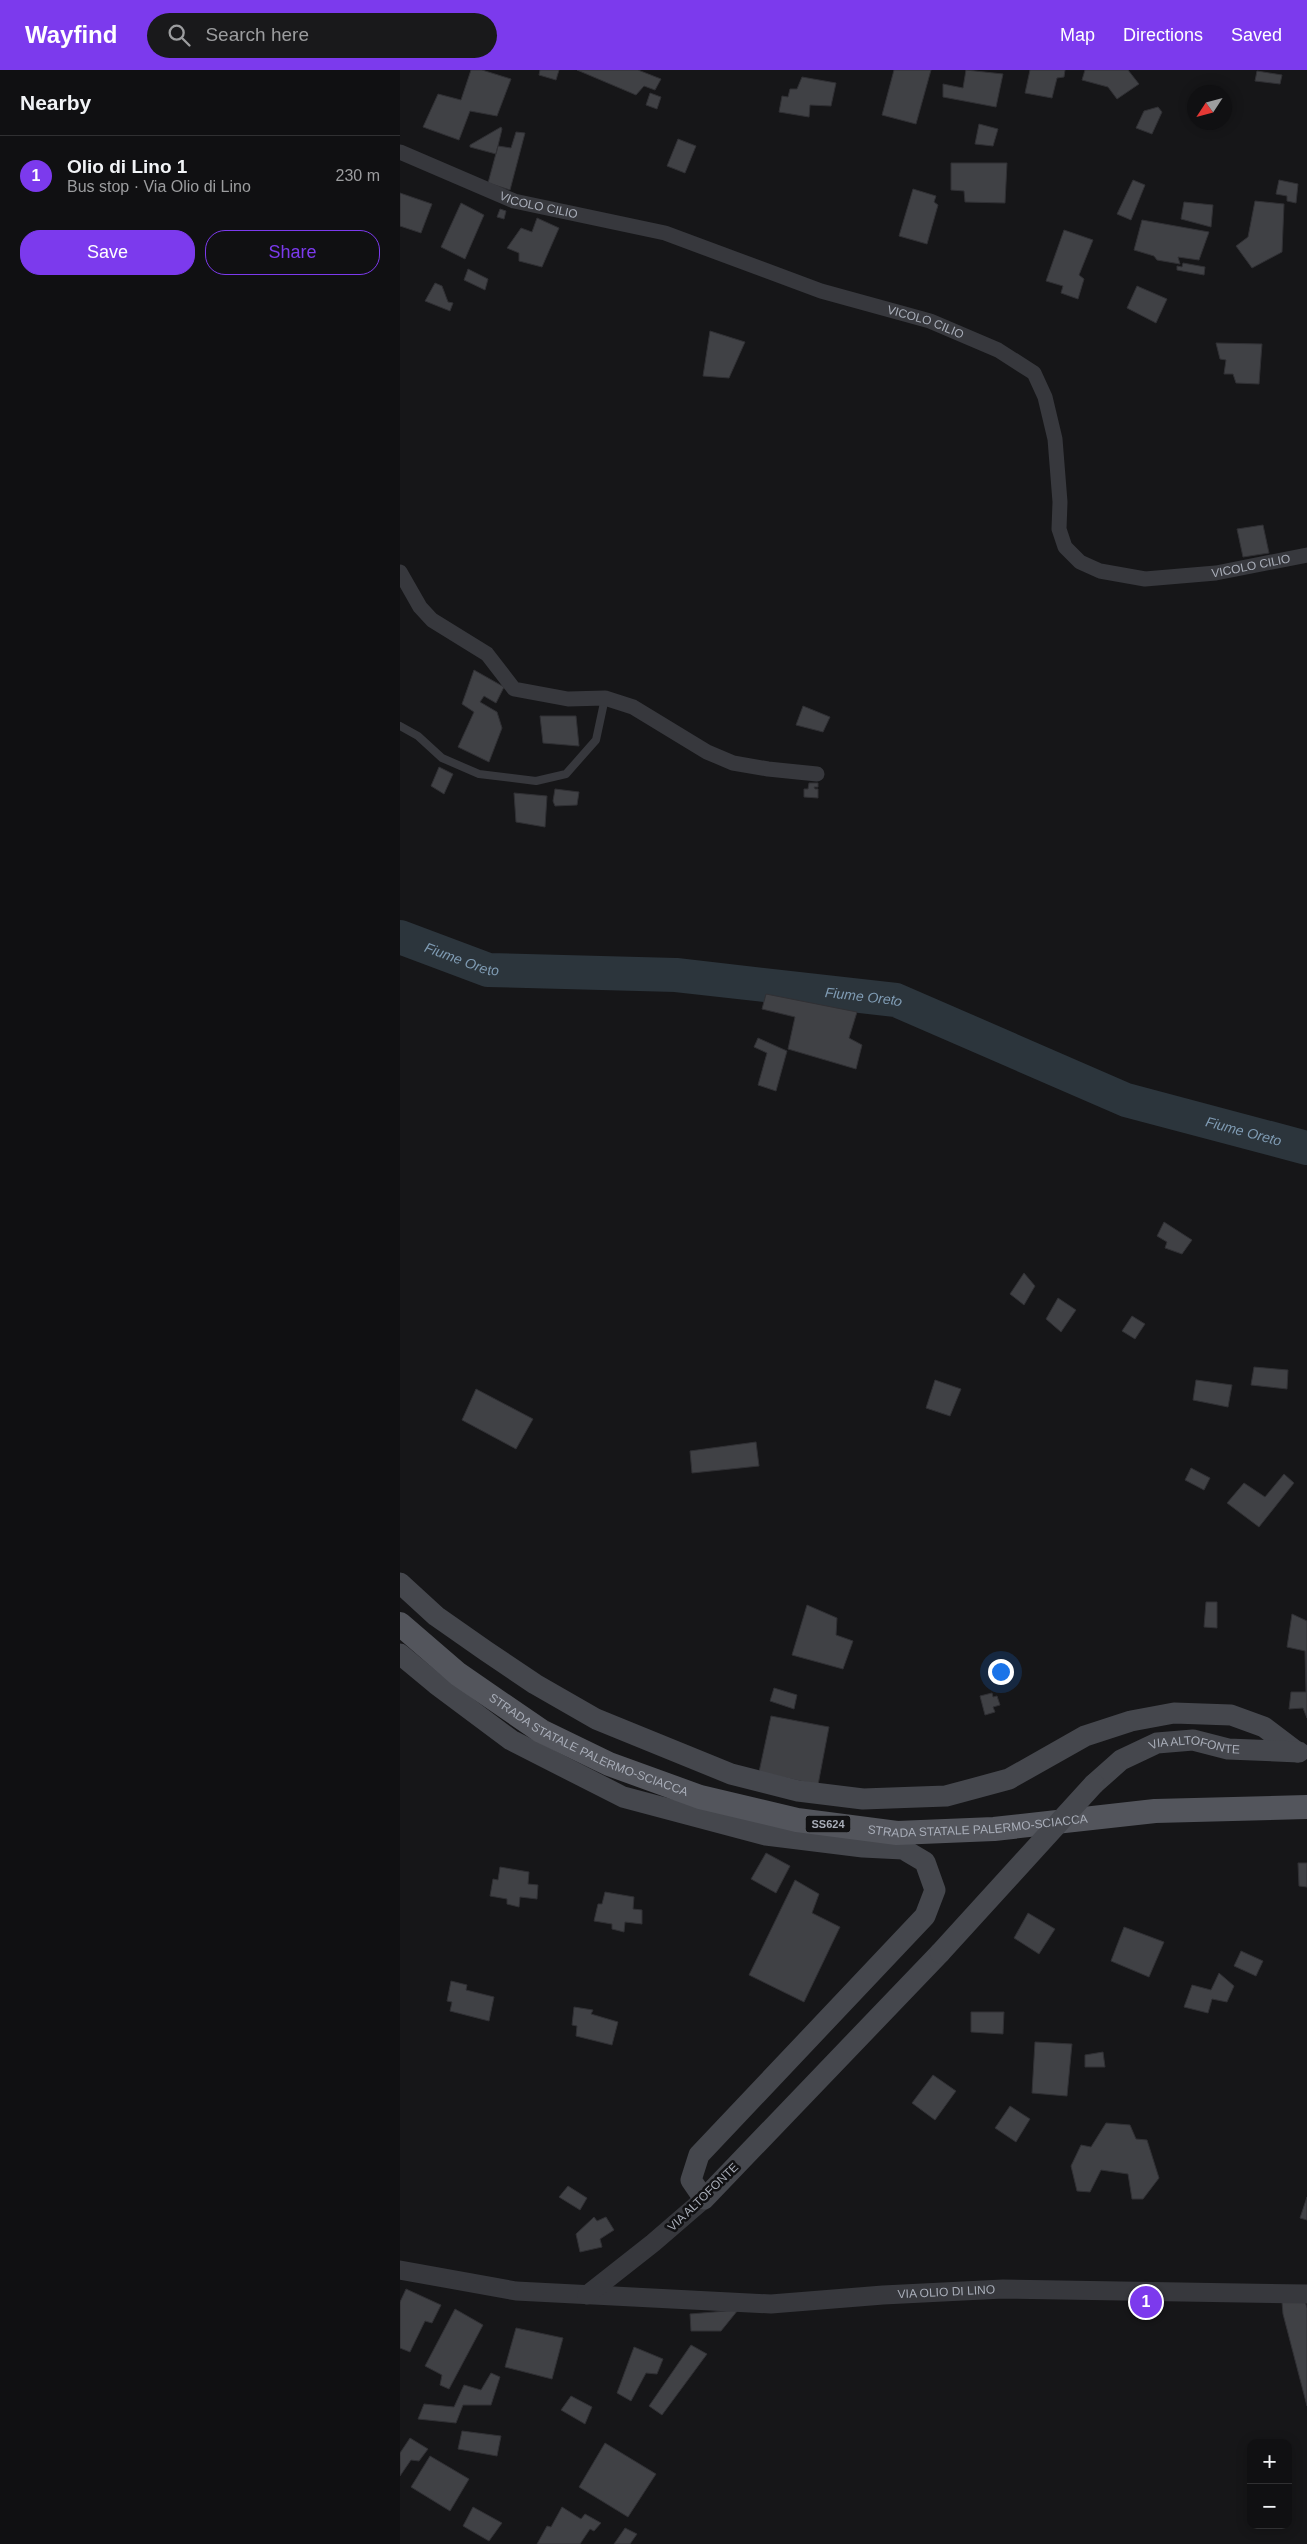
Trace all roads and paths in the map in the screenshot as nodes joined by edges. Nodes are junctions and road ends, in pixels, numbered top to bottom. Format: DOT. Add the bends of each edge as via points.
graph roads {
  1 [pos="400,152"];
  2 [pos="1307,555"];
  3 [pos="400,572"];
  4 [pos="605,698"];
  5 [pos="400,726"];
  6 [pos="817,774"];
  7 [pos="400,1583"];
  8 [pos="400,1624"];
  9 [pos="400,1654"];
  10 [pos="1302,1752"];
  11 [pos="1307,1807"];
  12 [pos="704,2199"];
  13 [pos="400,2270"];
  14 [pos="1307,2294"];
  15 [pos="587,2295"];
  1 -- 2 [label="street, VICOLO CILIO" via="514,201 665,233 821,291 930,320 998,350 1034,374 1045,396 1056,439 1059,529 1064,547 1080,562 1100,570 1145,579 1216,572"];
  3 -- 4 [label="street" via="420,607 432,620 486,654 514,689 568,700"];
  4 -- 5 [label="lane" via="596,740 566,774 536,781 479,774 442,758 418,736"];
  4 -- 6 [label="street" via="633,707 708,752 733,763"];
  7 -- 10 [label="main road" via="436,1616 486,1651 596,1720 731,1774 798,1791 863,1799 946,1796 1009,1779 1085,1736 1131,1721 1174,1713 1231,1716 1264,1727"];
  8 -- 11 [label="main road, STRADA STATALE PALERMO-SCIACCA / SS624" via="458,1674 549,1735 609,1764 700,1798 797,1820 897,1832 994,1828 1155,1811"];
  9 -- 12 [label="main road" via="511,1740 623,1797 766,1835 903,1849 925,1862 935,1890 925,1916 699,2155 691,2180"];
  10 -- 12 [label="main road, VIA ALTOFONTE, bridge" via="1228,1749 1193,1740 1157,1743 1122,1760 1094,1784 940,1953"];
  12 -- 15 [label="street, VIA ALTOFONTE"];
  13 -- 15 [label="street" via="516,2291"];
  14 -- 15 [label="street, VIA OLIO DI LINO" via="1003,2289 771,2304"];
}
